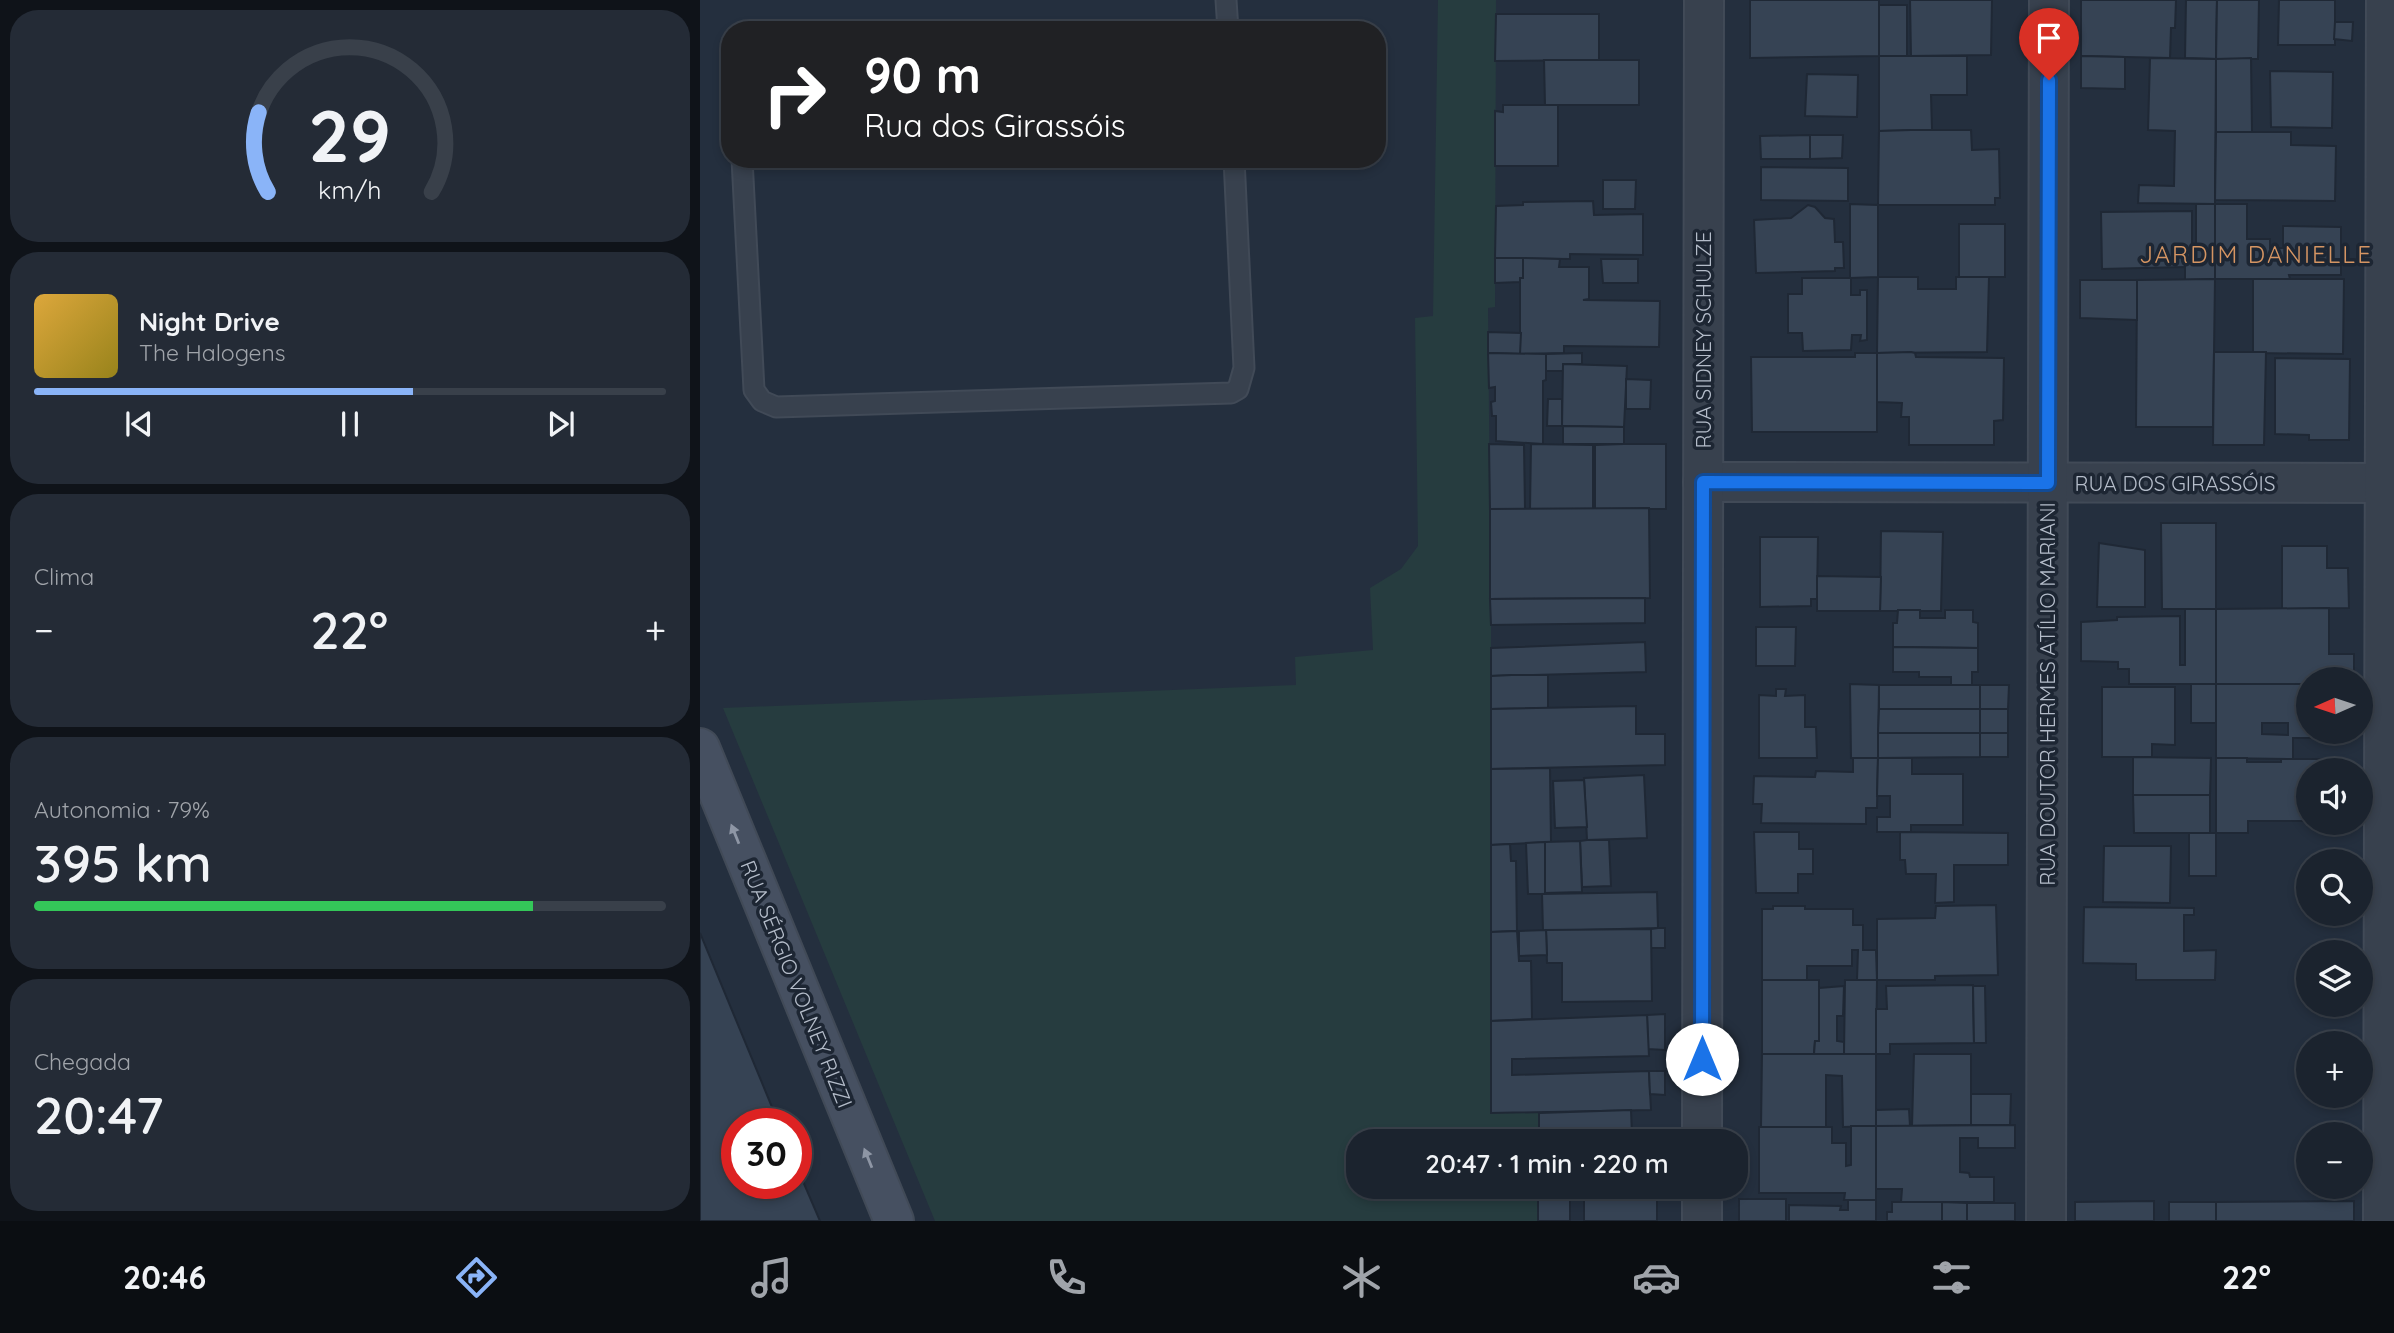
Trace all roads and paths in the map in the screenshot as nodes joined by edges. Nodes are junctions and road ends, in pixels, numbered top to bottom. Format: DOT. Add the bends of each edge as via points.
graph roads {
  1 [pos="1226,0"];
  2 [pos="1704,0"];
  3 [pos="2049,0"];
  4 [pos="2386,0"];
  5 [pos="1227,21"];
  6 [pos="742,168"];
  7 [pos="1234,168"];
  8 [pos="1703,482"];
  9 [pos="2048,483"];
  10 [pos="2389,483"];
  11 [pos="700,748"];
  12 [pos="1702,1129"];
  13 [pos="1702,1199"];
  14 [pos="894,1221"];
  15 [pos="1702,1221"];
  16 [pos="2046,1221"];
  17 [pos="2384,1221"];
  1 -- 5 [label="lane"];
  2 -- 8 [label="street, RUA SIDNEY SCHULZE"];
  3 -- 9 [label="street, RUA DOUTOR HERMES ATÍLIO MARIANI"];
  4 -- 10 [label="street"];
  6 -- 7 [label="lane" via="754,390 762,401 776,407 1231,393 1238,389 1244,368"];
  8 -- 9 [label="street, RUA DOS GIRASSÓIS"];
  8 -- 12 [label="street, RUA SIDNEY SCHULZE"];
  9 -- 10 [label="street, RUA DOS GIRASSÓIS"];
  9 -- 16 [label="street, RUA DOUTOR HERMES ATÍLIO MARIANI"];
  10 -- 17 [label="street"];
  14 -- 11 [label="main road, RUA SÉRGIO VOLNEY RIZZI, one-way"];
  13 -- 15 [label="street"];
}
